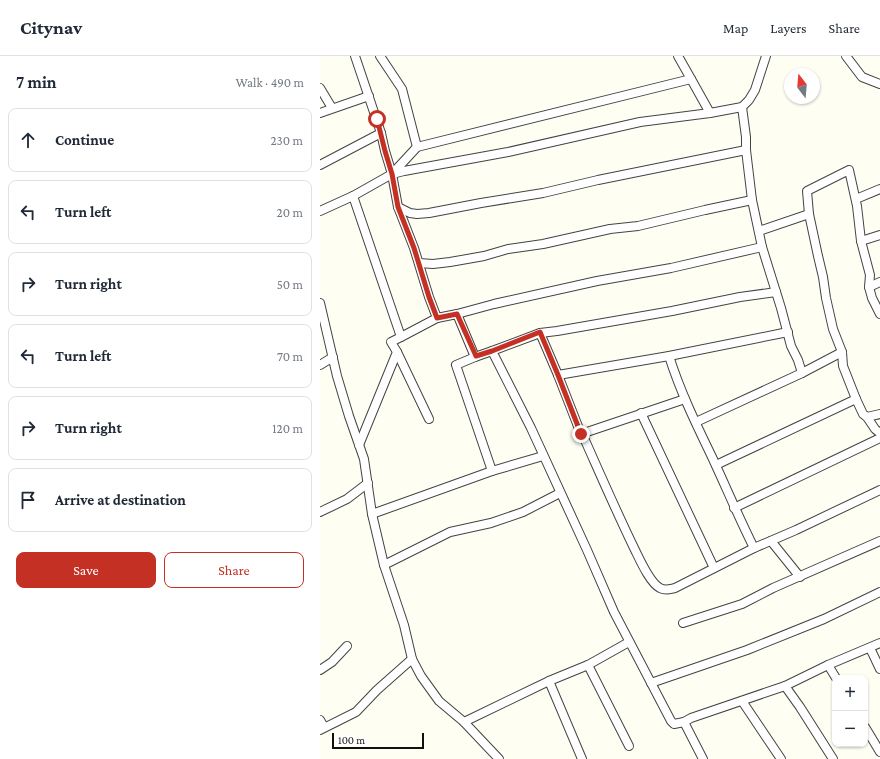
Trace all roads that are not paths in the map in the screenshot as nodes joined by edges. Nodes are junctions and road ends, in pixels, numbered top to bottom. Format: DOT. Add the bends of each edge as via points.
graph roads {
  1 [pos="355,56"];
  2 [pos="380,56"];
  3 [pos="678,56"];
  4 [pos="766,56"];
  5 [pos="846,56"];
  6 [pos="691,78"];
  7 [pos="880,84"];
  8 [pos="320,88"];
  9 [pos="368,96"];
  10 [pos="742,107"];
  11 [pos="332,108"];
  12 [pos="320,113"];
  13 [pos="710,113"];
  14 [pos="381,133"];
  15 [pos="417,147"];
  16 [pos="746,150"];
  17 [pos="320,165"];
  18 [pos="392,174"];
  19 [pos="880,189"];
  20 [pos="353,196"];
  21 [pos="856,199"];
  22 [pos="752,200"];
  23 [pos="398,207"];
  24 [pos="320,211"];
  25 [pos="809,214"];
  26 [pos="759,231"];
  27 [pos="880,235"];
  28 [pos="861,241"];
  29 [pos="762,247"];
  30 [pos="419,263"];
  31 [pos="880,282"];
  32 [pos="869,286"];
  33 [pos="776,292"];
  34 [pos="320,303"];
  35 [pos="457,314"];
  36 [pos="880,314"];
  37 [pos="437,318"];
  38 [pos="322,319"];
  39 [pos="540,332"];
  40 [pos="788,332"];
  41 [pos="400,337"];
  42 [pos="492,351"];
  43 [pos="397,352"];
  44 [pos="842,352"];
  45 [pos="476,356"];
  46 [pos="669,356"];
  47 [pos="333,357"];
  48 [pos="320,365"];
  49 [pos="802,373"];
  50 [pos="558,375"];
  51 [pos="685,399"];
  52 [pos="856,399"];
  53 [pos="641,413"];
  54 [pos="880,414"];
  55 [pos="867,417"];
  56 [pos="428,419"];
  57 [pos="696,422"];
  58 [pos="880,423"];
  59 [pos="880,433"];
  60 [pos="581,434"];
  61 [pos="880,438"];
  62 [pos="359,445"];
  63 [pos="543,456"];
  64 [pos="716,465"];
  65 [pos="492,471"];
  66 [pos="368,483"];
  67 [pos="880,490"];
  68 [pos="560,493"];
  69 [pos="734,508"];
  70 [pos="320,512"];
  71 [pos="372,514"];
  72 [pos="771,541"];
  73 [pos="880,541"];
  74 [pos="754,548"];
  75 [pos="384,566"];
  76 [pos="714,568"];
  77 [pos="800,577"];
  78 [pos="880,592"];
  79 [pos="683,623"];
  80 [pos="629,642"];
  81 [pos="880,644"];
  82 [pos="347,646"];
  83 [pos="870,648"];
  84 [pos="412,658"];
  85 [pos="588,665"];
  86 [pos="828,665"];
  87 [pos="880,669"];
  88 [pos="320,670"];
  89 [pos="834,675"];
  90 [pos="549,681"];
  91 [pos="651,682"];
  92 [pos="785,686"];
  93 [pos="742,701"];
  94 [pos="464,722"];
  95 [pos="684,722"];
  96 [pos="322,726"];
  97 [pos="868,732"];
  98 [pos="629,746"];
  99 [pos="880,752"];
  100 [pos="499,759"];
  101 [pos="582,759"];
  102 [pos="703,759"];
  103 [pos="782,759"];
  104 [pos="833,759"];
  1 -- 9 [label="street"];
  2 -- 15 [label="street" via="402,89"];
  3 -- 6 [label="street"];
  4 -- 10 [label="street" via="755,90"];
  5 -- 7 [label="street" via="862,77"];
  6 -- 13 [label="street"];
  6 -- 15 [label="street"];
  8 -- 11 [label="street"];
  9 -- 11 [label="street"];
  9 -- 14 [label="street"];
  10 -- 13 [label="street"];
  10 -- 16 [label="street"];
  11 -- 12 [label="street"];
  13 -- 18 [label="street" via="640,122 508,152"];
  14 -- 17 [label="street"];
  14 -- 18 [label="street"];
  15 -- 18 [label="street"];
  16 -- 22 [label="street"];
  16 -- 23 [label="street" via="542,193 429,213 410,213"];
  18 -- 20 [label="street"];
  18 -- 23 [label="street"];
  19 -- 21 [label="street"];
  20 -- 24 [label="street"];
  20 -- 41 [label="street"];
  21 -- 25 [label="street" via="849,170 807,191"];
  21 -- 28 [label="street"];
  22 -- 26 [label="street"];
  22 -- 30 [label="street" via="638,226 610,229 484,256 433,264"];
  23 -- 30 [label="street"];
  25 -- 26 [label="street"];
  25 -- 44 [label="street" via="833,329"];
  26 -- 29 [label="street"];
  27 -- 28 [label="street"];
  28 -- 32 [label="street" via="870,274"];
  29 -- 33 [label="street"];
  29 -- 35 [label="street" via="671,268 597,281"];
  30 -- 37 [label="street"];
  31 -- 32 [label="street"];
  32 -- 36 [label="street"];
  33 -- 39 [label="street" via="557,332"];
  33 -- 40 [label="street"];
  34 -- 38 [label="street"];
  35 -- 37 [label="street"];
  35 -- 45 [label="street"];
  37 -- 41 [label="street"];
  38 -- 47 [label="street"];
  39 -- 42 [label="street"];
  39 -- 50 [label="street"];
  40 -- 46 [label="street"];
  40 -- 49 [label="street"];
  41 -- 43 [label="street" via="391,342"];
  42 -- 45 [label="street"];
  42 -- 63 [label="street"];
  43 -- 56 [label="street"];
  43 -- 62 [label="street"];
  44 -- 49 [label="street"];
  44 -- 52 [label="street" via="844,366"];
  45 -- 65 [label="street" via="456,365"];
  46 -- 50 [label="street"];
  46 -- 51 [label="street"];
  47 -- 48 [label="street"];
  47 -- 62 [label="street"];
  49 -- 57 [label="street"];
  50 -- 60 [label="street"];
  51 -- 53 [label="street"];
  51 -- 57 [label="street"];
  52 -- 55 [label="street"];
  52 -- 64 [label="street"];
  53 -- 60 [label="street"];
  53 -- 76 [label="street"];
  54 -- 55 [label="street"];
  55 -- 58 [label="street"];
  55 -- 59 [label="street"];
  57 -- 64 [label="street"];
  60 -- 76 [label="street" via="620,521 654,583 660,589 675,588"];
  61 -- 69 [label="street"];
  62 -- 66 [label="street"];
  63 -- 65 [label="street"];
  63 -- 68 [label="street"];
  64 -- 69 [label="street"];
  65 -- 71 [label="street"];
  66 -- 70 [label="street" via="347,499"];
  66 -- 71 [label="street"];
  67 -- 72 [label="street"];
  68 -- 75 [label="street" via="523,512 491,523 450,532"];
  68 -- 80 [label="street"];
  69 -- 74 [label="street"];
  71 -- 75 [label="street"];
  72 -- 74 [label="street"];
  72 -- 77 [label="street"];
  73 -- 77 [label="street"];
  74 -- 76 [label="street"];
  75 -- 84 [label="street"];
  77 -- 79 [label="street" via="742,604"];
  78 -- 91 [label="street" via="824,619 747,650"];
  80 -- 85 [label="street"];
  80 -- 91 [label="street"];
  81 -- 83 [label="street"];
  82 -- 88 [label="street"];
  83 -- 86 [label="street"];
  83 -- 87 [label="street"];
  84 -- 94 [label="street" via="439,701"];
  84 -- 96 [label="street" via="356,712"];
  85 -- 90 [label="street"];
  85 -- 98 [label="street"];
  86 -- 89 [label="street"];
  86 -- 92 [label="street"];
  90 -- 94 [label="street"];
  90 -- 101 [label="street"];
  91 -- 95 [label="street" via="674,724"];
  92 -- 93 [label="street"];
  92 -- 104 [label="street"];
  93 -- 95 [label="street"];
  93 -- 103 [label="street"];
  94 -- 100 [label="street"];
  95 -- 102 [label="street"];
  97 -- 99 [label="street"];
}
